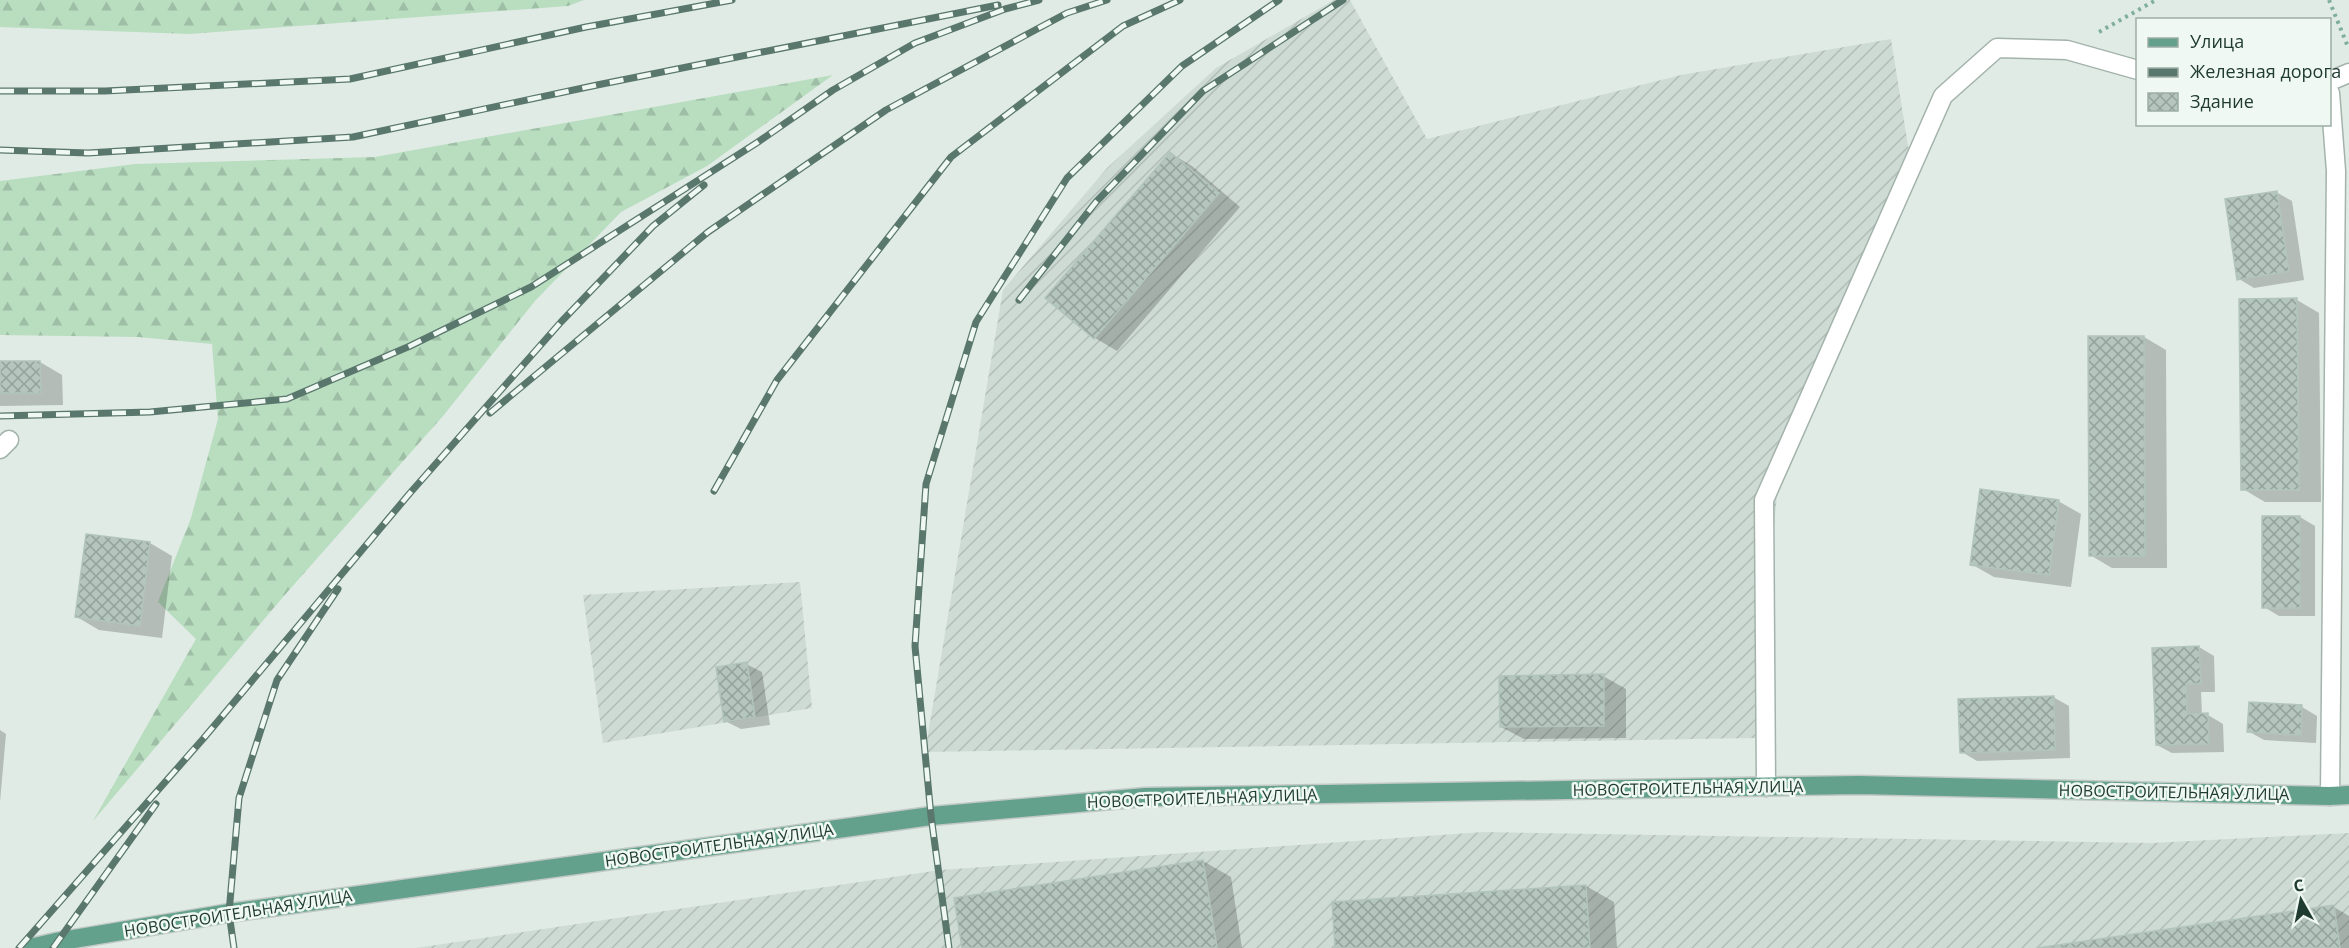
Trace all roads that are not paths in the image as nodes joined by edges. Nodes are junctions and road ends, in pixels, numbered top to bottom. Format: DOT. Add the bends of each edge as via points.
graph roads {
  1 [pos="2136,69"];
  2 [pos="2349,73"];
  3 [pos="2331,81"];
  4 [pos="2331,124"];
  5 [pos="1766,787"];
  6 [pos="2349,795"];
  7 [pos="2330,796"];
  8 [pos="30,948"];
  1 -- 5 [label="lane" via="2067,50 1997,48 1943,96 1764,500"];
  2 -- 3 [label="lane"];
  4 -- 7 [label="lane" via="2336,183"];
  5 -- 7 [label="main road, НОВОСТРОИТЕЛЬНАЯ УЛИЦА" via="1859,785"];
  5 -- 8 [label="main road, НОВОСТРОИТЕЛЬНАЯ УЛИЦА" via="1146,797 931,816 229,913"];
  6 -- 7 [label="main road, НОВОСТРОИТЕЛЬНАЯ УЛИЦА"];
}
